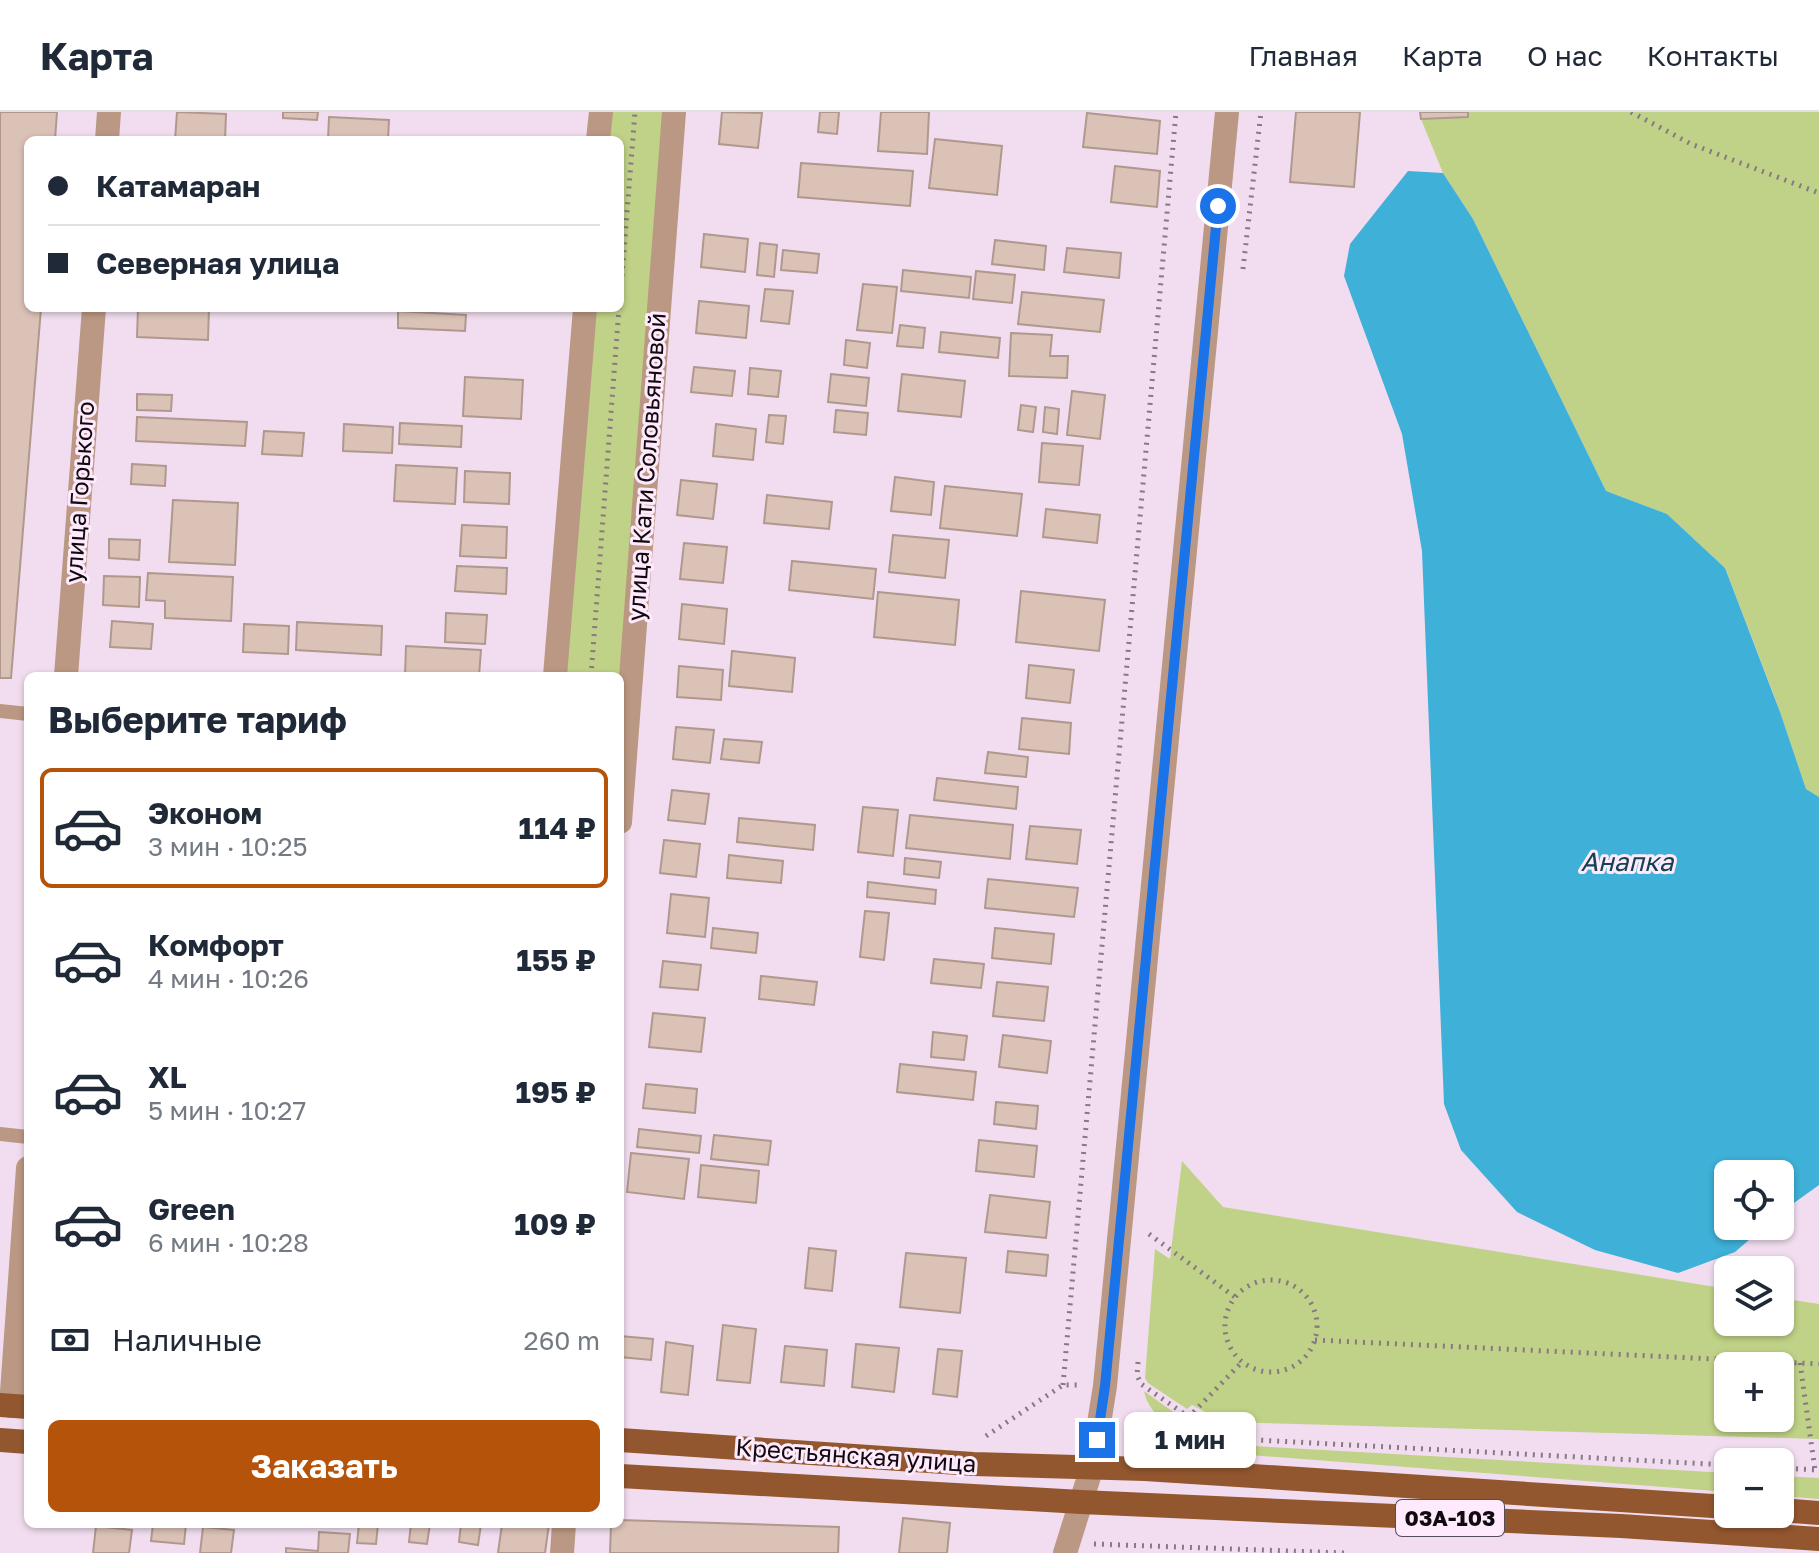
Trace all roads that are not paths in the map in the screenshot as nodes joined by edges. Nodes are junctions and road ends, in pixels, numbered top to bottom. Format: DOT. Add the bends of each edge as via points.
graph roads {
  1 [pos="109,112"];
  2 [pos="601,112"];
  3 [pos="674,112"];
  4 [pos="1227,112"];
  5 [pos="107,136"];
  6 [pos="598,136"];
  7 [pos="94,312"];
  8 [pos="585,312"];
  9 [pos="66,672"];
  10 [pos="555,672"];
  11 [pos="0,711"];
  12 [pos="24,714"];
  13 [pos="624,769"];
  14 [pos="0,1134"];
  15 [pos="24,1137"];
  16 [pos="24,1231"];
  17 [pos="13,1406"];
  18 [pos="0,1440"];
  19 [pos="624,1440"];
  20 [pos="24,1442"];
  21 [pos="1092,1467"];
  22 [pos="624,1476"];
  23 [pos="1081,1502"];
  24 [pos="1714,1506"];
  25 [pos="1794,1511"];
  26 [pos="1819,1513"];
  27 [pos="564,1528"];
  28 [pos="1819,1539"];
  29 [pos="1066,1548"];
  30 [pos="562,1553"];
  1 -- 5 [label="street"];
  2 -- 6 [label="street"];
  3 -- 13 [label="street, улица Кати Соловьяновой"];
  4 -- 21 [label="street" via="1105,1386"];
  7 -- 9 [label="street, улица Горького"];
  8 -- 10 [label="street"];
  11 -- 12 [label="lane"];
  14 -- 15 [label="lane"];
  16 -- 17 [label="street"];
  18 -- 20 [label="main road"];
  19 -- 21 [label="main road, Крестьянская улица / 03А-103"];
  21 -- 23 [label="street"];
  21 -- 24 [label="main road, 03А-103"];
  22 -- 23 [label="main road, Крестьянская улица / 03А-103"];
  23 -- 28 [label="main road, 03А-103"];
  23 -- 29 [label="street"];
  25 -- 26 [label="main road"];
  27 -- 30 [label="street"];
}
